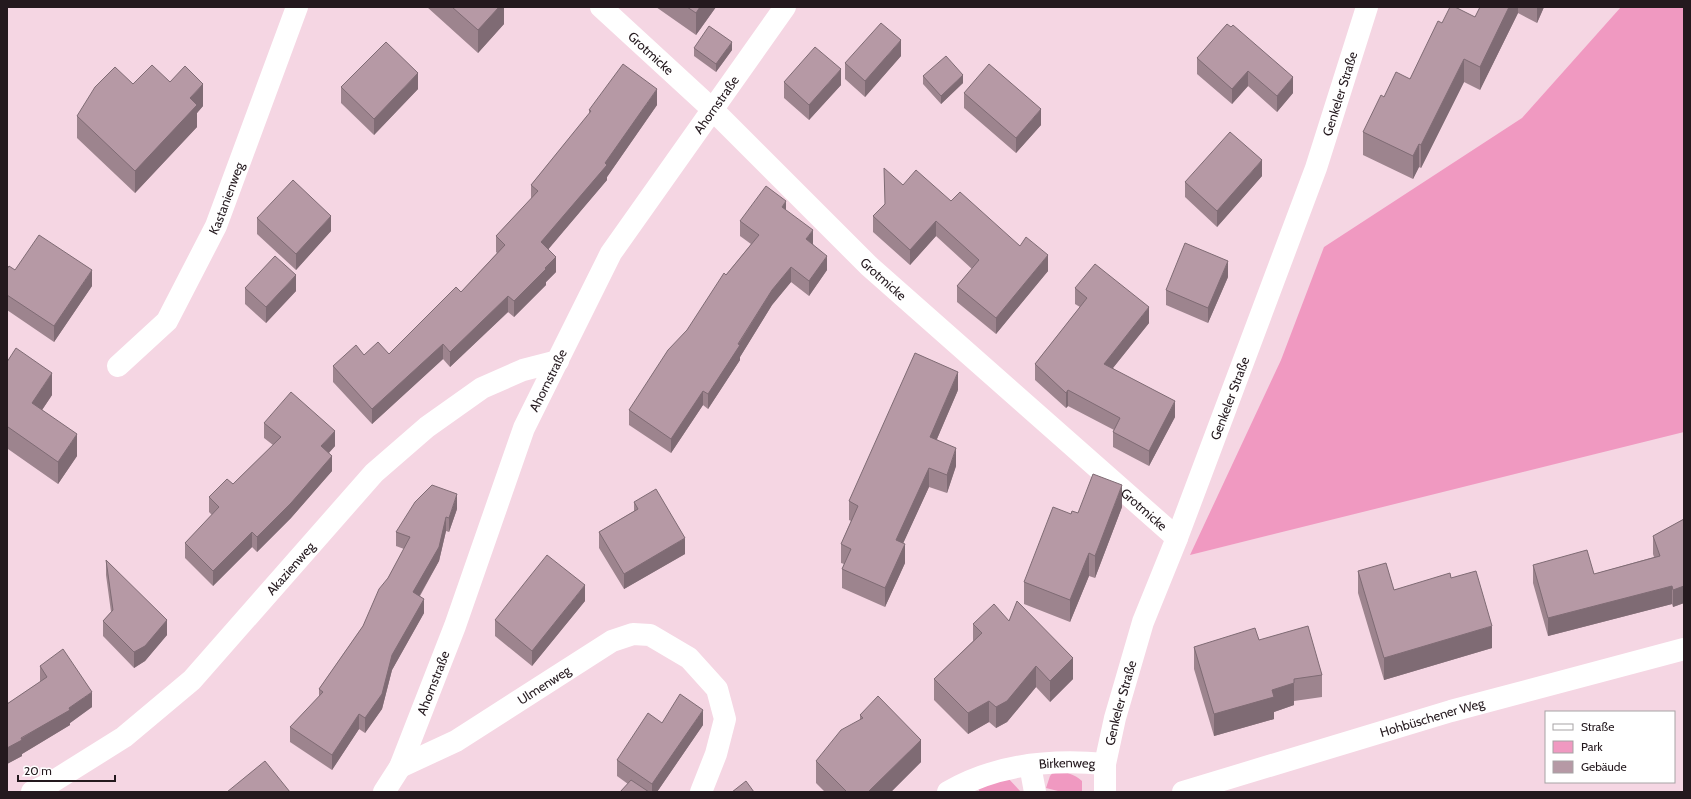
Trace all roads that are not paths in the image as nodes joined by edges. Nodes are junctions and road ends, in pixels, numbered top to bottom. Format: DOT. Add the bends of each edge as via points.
graph roads {
  1 [pos="297,7"];
  2 [pos="601,7"];
  3 [pos="785,7"];
  4 [pos="1367,7"];
  5 [pos="712,110"];
  6 [pos="558,361"];
  7 [pos="118,366"];
  8 [pos="1177,538"];
  9 [pos="1684,649"];
  10 [pos="1105,764"];
  11 [pos="1030,765"];
  12 [pos="400,767"];
  13 [pos="32,792"];
  14 [pos="384,792"];
  15 [pos="701,792"];
  16 [pos="948,792"];
  17 [pos="1035,792"];
  18 [pos="1105,792"];
  19 [pos="1183,792"];
  1 -- 7 [label="street, Kastanienweg" via="216,226 167,321"];
  2 -- 5 [label="street, Grotmicke"];
  3 -- 5 [label="street, Ahornstraße"];
  4 -- 8 [label="street, Genkeler Straße" via="1316,168"];
  5 -- 6 [label="street, Ahornstraße" via="611,254"];
  5 -- 8 [label="street, Grotmicke" via="869,266"];
  6 -- 12 [label="street, Ahornstraße" via="524,428 455,626"];
  6 -- 13 [label="street, Akazienweg" via="524,370 482,388 427,427 374,473 192,680 124,737"];
  8 -- 10 [label="street, Genkeler Straße" via="1140,629"];
  9 -- 19 [label="street, Hohbüschener Weg" via="1451,711"];
  10 -- 11 [label="street, Birkenweg" via="1085,762"];
  10 -- 18 [label="street, Genkeler Straße"];
  11 -- 16 [label="street, Birkenweg" via="984,775"];
  11 -- 17 [label="street, Birkenweg"];
  12 -- 14 [label="street, Ahornstraße"];
  12 -- 15 [label="street, Ulmenweg" via="456,742 612,641 633,634 650,635 689,658 717,689 725,719 716,754"];
}
